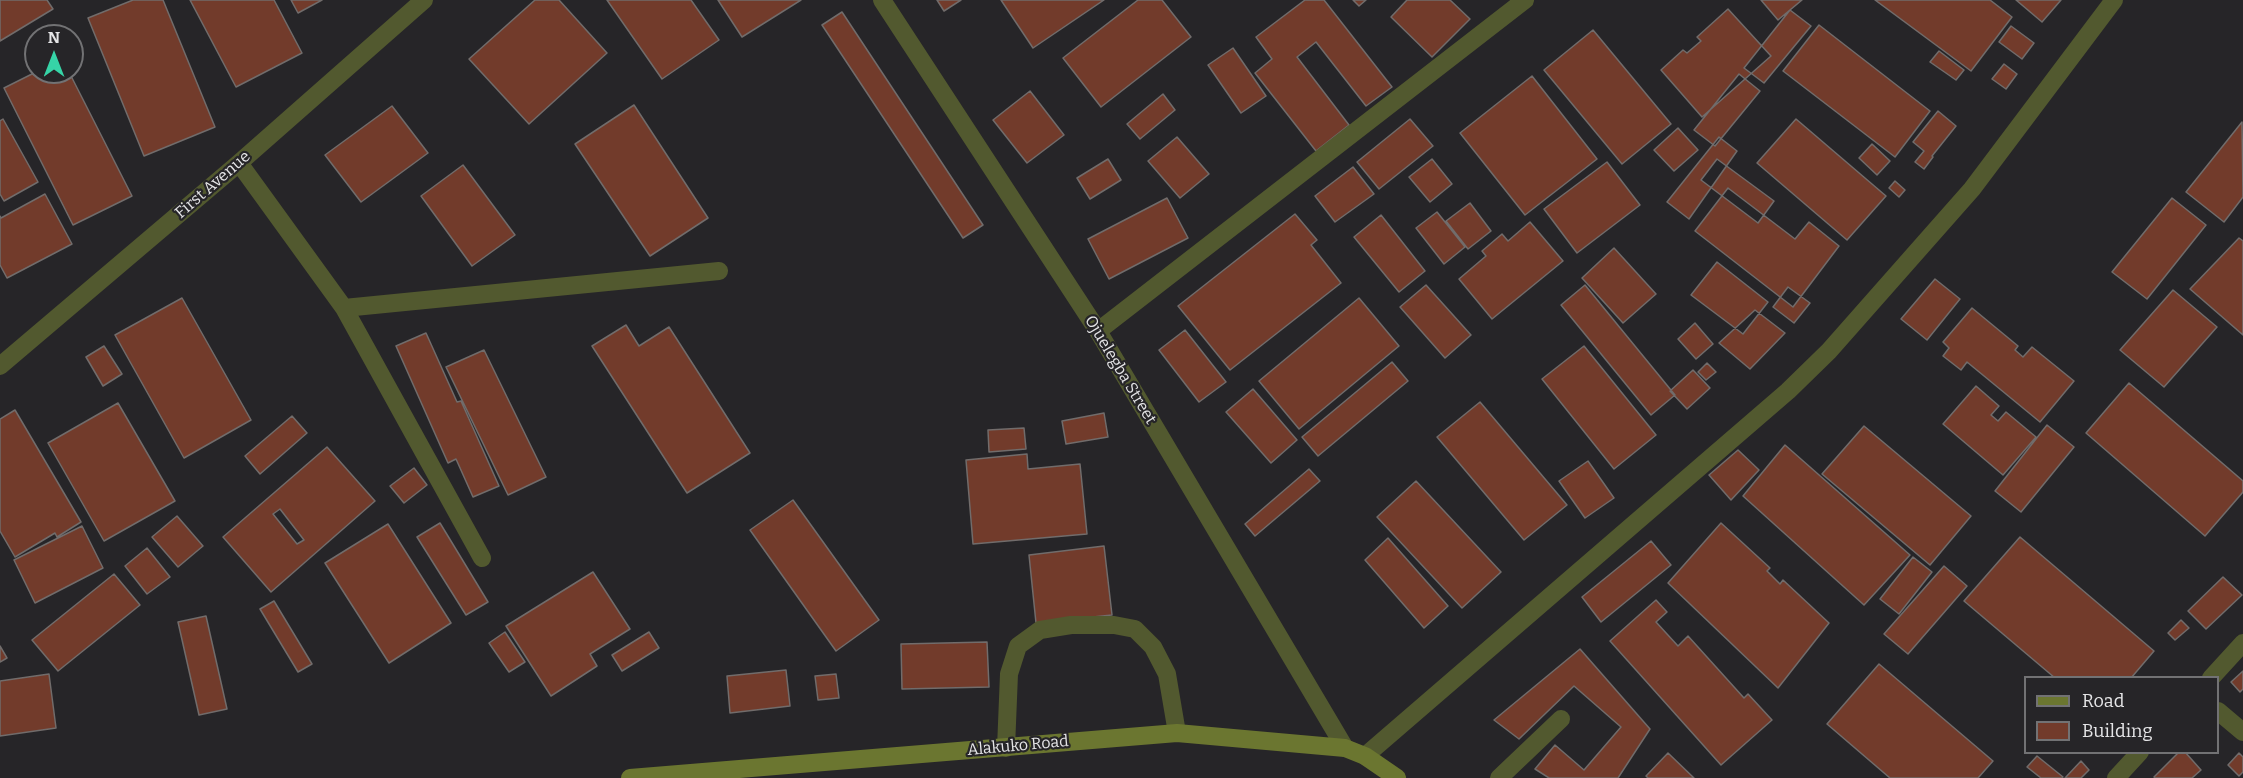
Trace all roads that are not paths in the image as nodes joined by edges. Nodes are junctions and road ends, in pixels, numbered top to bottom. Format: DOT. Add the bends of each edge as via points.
graph roads {
  1 [pos="424,0"];
  2 [pos="882,0"];
  3 [pos="2114,0"];
  4 [pos="1522,1"];
  5 [pos="239,163"];
  6 [pos="719,271"];
  7 [pos="344,308"];
  8 [pos="1098,331"];
  9 [pos="0,366"];
  10 [pos="482,558"];
  11 [pos="2243,643"];
  12 [pos="2213,676"];
  13 [pos="2219,713"];
  14 [pos="1561,719"];
  15 [pos="2243,732"];
  16 [pos="1177,733"];
  17 [pos="1006,748"];
  18 [pos="1345,748"];
  19 [pos="2139,754"];
  20 [pos="1365,756"];
  21 [pos="661,777"];
  22 [pos="630,778"];
  23 [pos="1397,778"];
  24 [pos="1499,778"];
  25 [pos="2116,778"];
  1 -- 5 [label="street, First Avenue"];
  2 -- 8 [label="street, Ojuelegba Street"];
  3 -- 20 [label="street" via="1972,189 1828,351 1788,391"];
  4 -- 8 [label="street"];
  5 -- 7 [label="street"];
  5 -- 9 [label="street, First Avenue"];
  6 -- 7 [label="street"];
  7 -- 10 [label="street"];
  8 -- 18 [label="street, Ojuelegba Street"];
  11 -- 12 [label="street"];
  13 -- 15 [label="street"];
  14 -- 24 [label="street"];
  16 -- 17 [label="main road, Alakuko Road"];
  16 -- 17 [label="street" via="1167,674 1153,647 1135,629 1071,625 1040,630 1018,646 1009,674"];
  16 -- 18 [label="main road, Alakuko Road"];
  17 -- 21 [label="main road, Alakuko Road"];
  18 -- 20 [label="main road, Alakuko Road"];
  19 -- 25 [label="street"];
  20 -- 23 [label="main road, Alakuko Road"];
  21 -- 22 [label="main road, Alakuko Road"];
}
